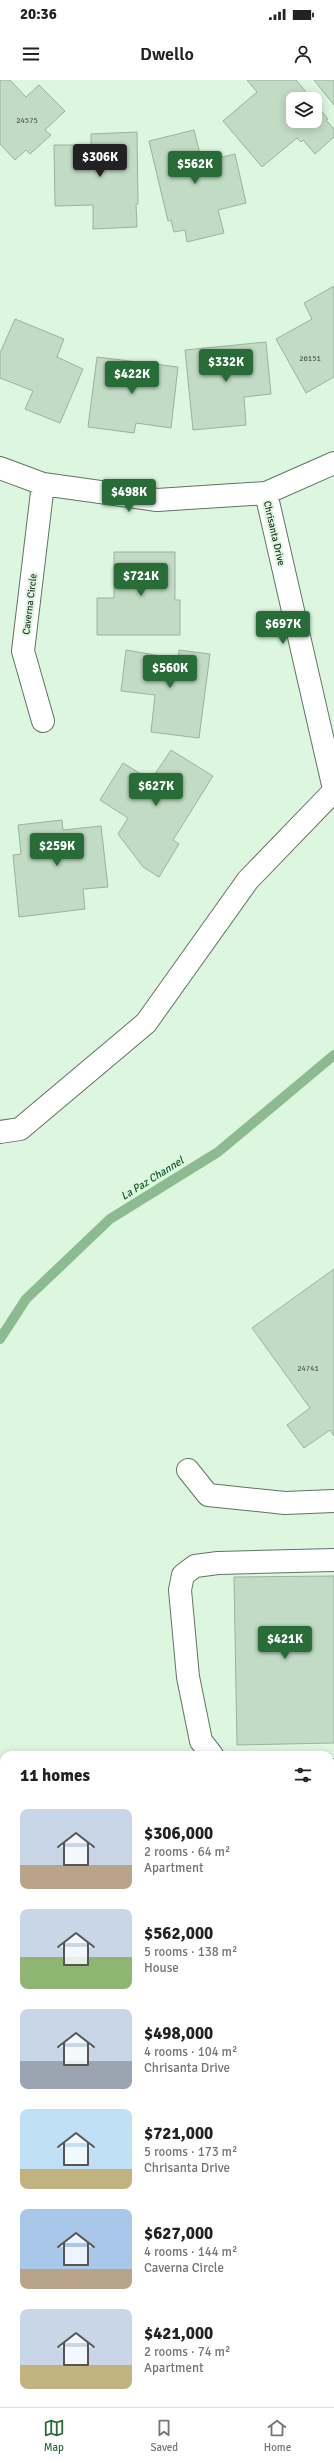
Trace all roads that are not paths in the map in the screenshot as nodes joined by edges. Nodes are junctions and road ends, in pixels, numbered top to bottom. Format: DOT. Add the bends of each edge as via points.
graph roads {
  1 [pos="334,463"];
  2 [pos="0,468"];
  3 [pos="43,484"];
  4 [pos="266,492"];
  5 [pos="43,721"];
  6 [pos="333,779"];
  7 [pos="0,1132"];
  8 [pos="188,1470"];
  9 [pos="334,1501"];
  10 [pos="334,1560"];
  11 [pos="209,1751"];
  1 -- 4 [label="street"];
  2 -- 3 [label="street, Chrisanta Drive"];
  3 -- 4 [label="street, Chrisanta Drive" via="157,500"];
  3 -- 5 [label="street, Caverna Circle" via="23,652"];
  4 -- 6 [label="street, Chrisanta Drive"];
  6 -- 7 [label="street" via="248,880 146,1023 20,1129"];
  8 -- 9 [label="street" via="208,1495 285,1503"];
  10 -- 11 [label="street" via="218,1563 195,1566 183,1575 180,1590 188,1677 201,1741"];
}
